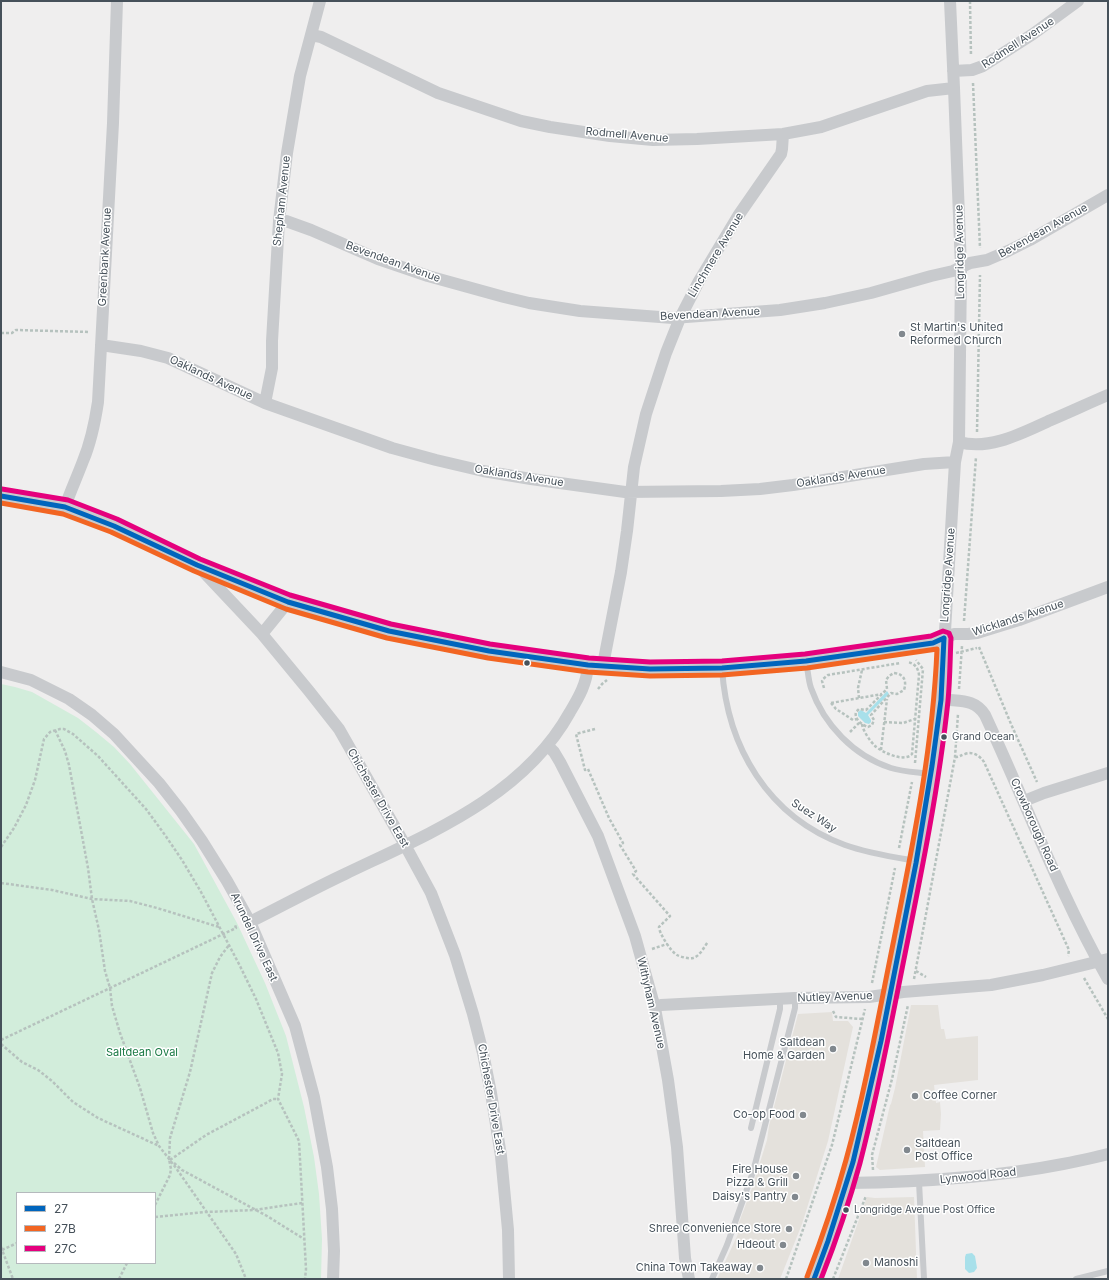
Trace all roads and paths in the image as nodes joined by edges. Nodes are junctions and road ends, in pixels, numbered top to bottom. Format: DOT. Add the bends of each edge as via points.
graph roads {
  1 [pos="117,1"];
  2 [pos="320,1"];
  3 [pos="950,1"];
  4 [pos="1078,1"];
  5 [pos="311,36"];
  6 [pos="953,71"];
  7 [pos="954,88"];
  8 [pos="783,134"];
  9 [pos="1108,195"];
  10 [pos="278,221"];
  11 [pos="961,268"];
  12 [pos="680,318"];
  13 [pos="1,333"];
  14 [pos="101,333"];
  15 [pos="101,345"];
  16 [pos="1108,395"];
  17 [pos="265,403"];
  18 [pos="959,442"];
  19 [pos="956,462"];
  20 [pos="631,491"];
  21 [pos="1,496"];
  22 [pos="65,507"];
  23 [pos="197,565"];
  24 [pos="1108,587"];
  25 [pos="288,602"];
  26 [pos="262,634"];
  27 [pos="944,638"];
  28 [pos="979,647"];
  29 [pos="915,659"];
  30 [pos="806,661"];
  31 [pos="588,665"];
  32 [pos="603,665"];
  33 [pos="722,668"];
  34 [pos="862,670"];
  35 [pos="1,672"];
  36 [pos="612,679"];
  37 [pos="597,690"];
  38 [pos="824,690"];
  39 [pos="882,694"];
  40 [pos="887,697"];
  41 [pos="828,698"];
  42 [pos="859,698"];
  43 [pos="941,699"];
  44 [pos="831,703"];
  45 [pos="857,719"];
  46 [pos="915,719"];
  47 [pos="884,722"];
  48 [pos="862,724"];
  49 [pos="595,729"];
  50 [pos="55,730"];
  51 [pos="548,746"];
  52 [pos="881,750"];
  53 [pos="955,757"];
  54 [pos="914,772"];
  55 [pos="930,774"];
  56 [pos="1108,774"];
  57 [pos="1043,780"];
  58 [pos="1024,801"];
  59 [pos="405,845"];
  60 [pos="1,847"];
  61 [pos="897,858"];
  62 [pos="916,861"];
  63 [pos="1,883"];
  64 [pos="92,899"];
  65 [pos="248,919"];
  66 [pos="219,928"];
  67 [pos="223,934"];
  68 [pos="708,942"];
  69 [pos="667,944"];
  70 [pos="229,945"];
  71 [pos="648,951"];
  72 [pos="1069,955"];
  73 [pos="1064,959"];
  74 [pos="1103,960"];
  75 [pos="1079,966"];
  76 [pos="916,971"];
  77 [pos="929,978"];
  78 [pos="1108,979"];
  79 [pos="110,988"];
  80 [pos="890,994"];
  81 [pos="869,997"];
  82 [pos="795,998"];
  83 [pos="780,999"];
  84 [pos="654,1008"];
  85 [pos="1108,1019"];
  86 [pos="1,1040"];
  87 [pos="1,1044"];
  88 [pos="278,1099"];
  89 [pos="751,1128"];
  90 [pos="159,1146"];
  91 [pos="1108,1154"];
  92 [pos="169,1159"];
  93 [pos="919,1182"];
  94 [pos="847,1183"];
  95 [pos="156,1203"];
  96 [pos="302,1204"];
  97 [pos="254,1210"];
  98 [pos="206,1212"];
  99 [pos="156,1218"];
  100 [pos="304,1239"];
  101 [pos="16,1243"];
  102 [pos="2,1248"];
  103 [pos="126,1264"];
  104 [pos="1108,1271"];
  105 [pos="13,1279"];
  106 [pos="119,1279"];
  107 [pos="246,1279"];
  108 [pos="305,1279"];
  109 [pos="333,1279"];
  110 [pos="508,1279"];
  111 [pos="688,1279"];
  112 [pos="712,1279"];
  113 [pos="786,1279"];
  114 [pos="814,1279"];
  115 [pos="924,1279"];
  116 [pos="1076,1279"];
  1 -- 14 [label="street, Greenbank Avenue"];
  2 -- 5 [label="street, Shepham Avenue"];
  3 -- 6 [label="street, Longridge Avenue"];
  4 -- 6 [label="street, Rodmell Avenue" via="983,66 972,70"];
  5 -- 8 [label="street, Rodmell Avenue" via="321,37 438,93 550,128 653,140"];
  5 -- 10 [label="street, Shepham Avenue" via="300,76 286,153"];
  6 -- 7 [label="street, Longridge Avenue"];
  7 -- 8 [label="street, Rodmell Avenue" via="928,91 821,127"];
  7 -- 11 [label="street, Longridge Avenue"];
  8 -- 12 [label="street, Linchmere Avenue" via="781,154 718,247"];
  9 -- 11 [label="street, Bevendean Avenue" via="1008,251"];
  10 -- 12 [label="street, Bevendean Avenue" via="286,221 311,230 378,259 504,297 580,311"];
  10 -- 17 [label="street, Shepham Avenue" via="272,368"];
  11 -- 12 [label="street, Bevendean Avenue" via="825,303 780,310"];
  11 -- 18 [label="street, Longridge Avenue"];
  12 -- 20 [label="street, Linchmere Avenue" via="646,414"];
  13 -- 14 [label="path" via="12,333 16,330"];
  14 -- 15 [label="street, Greenbank Avenue"];
  15 -- 17 [label="street, Oaklands Avenue" via="168,358"];
  15 -- 22 [label="street, Greenbank Avenue" via="95,422 84,461"];
  16 -- 18 [label="street" via="999,441 972,444"];
  17 -- 20 [label="street, Oaklands Avenue" via="392,448 436,460 532,479"];
  18 -- 19 [label="street, Longridge Avenue"];
  19 -- 20 [label="street, Oaklands Avenue" via="924,464 760,489"];
  19 -- 27 [label="street, Longridge Avenue"];
  20 -- 32 [label="street, Linchmere Avenue" via="621,572"];
  21 -- 22 [label="street, Chichester Drive East"];
  22 -- 23 [label="street, Chichester Drive East" via="114,526"];
  23 -- 25 [label="street, Wicklands Avenue"];
  23 -- 26 [label="street, Chichester Drive East"];
  24 -- 27 [label="street, Wicklands Avenue" via="985,631 954,634"];
  25 -- 26 [label="street"];
  25 -- 31 [label="street, Wicklands Avenue" via="397,632 489,651"];
  26 -- 59 [label="street, Chichester Drive East" via="339,729"];
  27 -- 30 [label="street, Wicklands Avenue" via="933,643"];
  27 -- 43 [label="street, Longridge Avenue"];
  28 -- 57 [label="path" via="1036,782"];
  29 -- 54 [label="path" via="923,669"];
  30 -- 33 [label="street, Wicklands Avenue"];
  30 -- 54 [label="lane" via="814,695 836,731 863,755 878,763"];
  31 -- 32 [label="street, Wicklands Avenue"];
  31 -- 51 [label="street" via="582,691"];
  32 -- 33 [label="street, Wicklands Avenue" via="650,669"];
  33 -- 61 [label="lane, Suez Way" via="725,698 736,738 755,774 778,802 800,821 832,840"];
  34 -- 38 [label="path" via="824,677"];
  34 -- 42 [label="path" via="858,688"];
  34 -- 46 [label="path" via="907,662 915,666 919,675"];
  35 -- 65 [label="street, Arundel Drive East" via="31,680 69,699 114,734 181,811 227,880"];
  36 -- 37 [label="path" via="605,681"];
  39 -- 40 [label="path" via="887,689 886,680 889,676 897,673 903,676 906,681 904,690 897,694 891,693"];
  39 -- 42 [label="path"];
  39 -- 45 [label="path" via="866,710 857,710"];
  40 -- 47 [label="path"];
  40 -- 48 [label="path" via="871,715 874,720 872,725 868,727"];
  41 -- 44 [label="path"];
  42 -- 44 [label="path"];
  43 -- 55 [label="street, Longridge Avenue"];
  43 -- 58 [label="street, Crowborough Road" via="972,702 981,709"];
  44 -- 45 [label="path" via="841,713 853,720"];
  45 -- 48 [label="path"];
  46 -- 47 [label="path" via="903,723"];
  46 -- 52 [label="path" via="910,756 896,756"];
  47 -- 52 [label="path"];
  48 -- 52 [label="path" via="873,744"];
  49 -- 69 [label="path" via="576,734 585,770 588,769 623,843 620,845 636,871 633,874 670,916 659,928"];
  50 -- 60 [label="path" via="44,739 35,780 26,805"];
  50 -- 64 [label="path" via="69,765"];
  50 -- 66 [label="path" via="69,731 81,740 146,809 182,860"];
  51 -- 59 [label="street" via="527,768 482,803"];
  51 -- 84 [label="street, Withyham Avenue" via="560,762 598,836 635,936"];
  53 -- 72 [label="path" via="972,753 984,762 1069,950"];
  54 -- 55 [label="lane"];
  54 -- 61 [label="path"];
  55 -- 62 [label="street, Longridge Avenue"];
  56 -- 58 [label="street"];
  58 -- 74 [label="street, Crowborough Road" via="1066,896"];
  59 -- 65 [label="street"];
  59 -- 110 [label="street, Chichester Drive East" via="431,893 455,956 483,1053 501,1156 508,1230"];
  61 -- 62 [label="lane, Suez Way"];
  61 -- 81 [label="path"];
  62 -- 80 [label="street, Longridge Avenue"];
  63 -- 64 [label="path"];
  64 -- 66 [label="path" via="130,901"];
  64 -- 79 [label="path"];
  65 -- 67 [label="path" via="233,921 236,928"];
  65 -- 109 [label="street, Arundel Drive East" via="295,1026 314,1097 331,1202"];
  66 -- 67 [label="path"];
  67 -- 70 [label="path"];
  67 -- 79 [label="path"];
  68 -- 69 [label="path" via="699,955 692,958 677,955"];
  69 -- 71 [label="path"];
  70 -- 88 [label="path" via="256,999 278,1054 282,1074"];
  70 -- 92 [label="path" via="212,973 190,1072 170,1138"];
  72 -- 73 [label="path"];
  72 -- 75 [label="path" via="1075,956"];
  74 -- 75 [label="street, Nutley Avenue"];
  74 -- 78 [label="street, Crowborough Road"];
  75 -- 80 [label="street, Nutley Avenue" via="991,985"];
  75 -- 85 [label="path"];
  76 -- 77 [label="path"];
  79 -- 86 [label="path"];
  79 -- 90 [label="path" via="120,1033"];
  80 -- 81 [label="street, Nutley Avenue"];
  80 -- 94 [label="street, Longridge Avenue" via="857,1149"];
  81 -- 82 [label="street, Nutley Avenue"];
  81 -- 113 [label="path" via="832,1145"];
  82 -- 83 [label="street, Nutley Avenue"];
  82 -- 112 [label="lane" via="796,1008 753,1172 728,1245"];
  83 -- 84 [label="street, Nutley Avenue" via="661,1005"];
  83 -- 89 [label="lane" via="780,1009"];
  84 -- 111 [label="street, Withyham Avenue" via="668,1080 677,1147"];
  87 -- 90 [label="path" via="22,1062 52,1081 73,1102 98,1118"];
  88 -- 92 [label="path" via="273,1099 206,1135"];
  88 -- 96 [label="path" via="299,1141"];
  90 -- 92 [label="path"];
  91 -- 93 [label="street, Lynwood Road" via="1047,1167"];
  92 -- 95 [label="path" via="170,1175"];
  92 -- 97 [label="path" via="182,1170"];
  92 -- 98 [label="path"];
  93 -- 94 [label="street, Lynwood Road"];
  93 -- 115 [label="lane"];
  94 -- 114 [label="street, Longridge Avenue"];
  96 -- 97 [label="path"];
  96 -- 100 [label="path"];
  97 -- 98 [label="path"];
  97 -- 100 [label="path"];
  98 -- 99 [label="path"];
  98 -- 107 [label="path" via="236,1254"];
  100 -- 108 [label="path"];
  101 -- 102 [label="path"];
  102 -- 105 [label="path"];
  103 -- 106 [label="path"];
  104 -- 116 [label="lane"];
}
